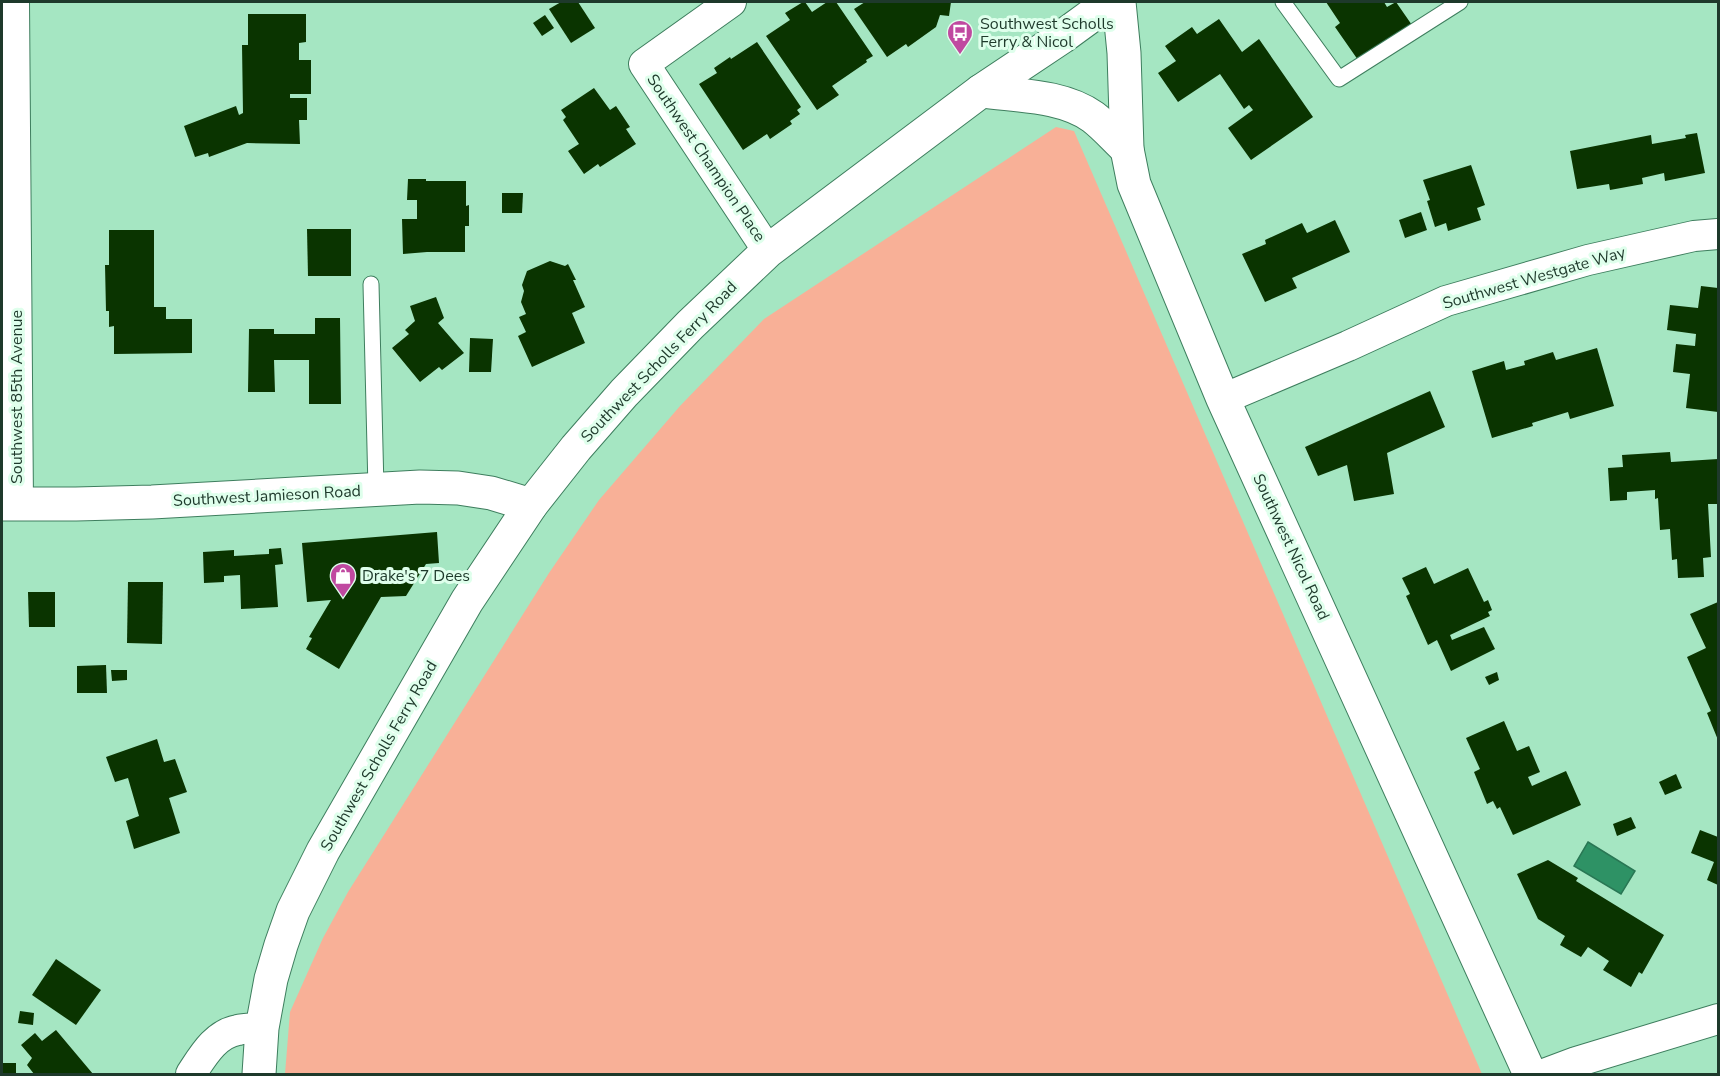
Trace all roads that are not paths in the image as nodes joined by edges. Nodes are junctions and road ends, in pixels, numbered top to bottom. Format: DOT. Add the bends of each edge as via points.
graph roads {
  1 [pos="14,2"];
  2 [pos="731,2"];
  3 [pos="1110,2"];
  4 [pos="1119,2"];
  5 [pos="1283,2"];
  6 [pos="1460,2"];
  7 [pos="981,91"];
  8 [pos="1127,149"];
  9 [pos="1719,234"];
  10 [pos="768,251"];
  11 [pos="371,284"];
  12 [pos="1223,399"];
  13 [pos="376,489"];
  14 [pos="10,504"];
  15 [pos="531,505"];
  16 [pos="1719,1019"];
  17 [pos="261,1028"];
  18 [pos="191,1074"];
  19 [pos="260,1074"];
  20 [pos="1530,1074"];
  21 [pos="1544,1074"];
  1 -- 14 [label="street, Southwest 85th Avenue"];
  2 -- 10 [label="street, Southwest Champion Place" via="644,63"];
  3 -- 7 [label="street, Southwest Scholls Ferry Road"];
  4 -- 8 [label="street, Southwest Nicol Road"];
  5 -- 6 [label="lane" via="1339,79"];
  7 -- 8 [label="street" via="1042,99 1080,109"];
  7 -- 10 [label="street, Southwest Scholls Ferry Road"];
  8 -- 12 [label="street, Southwest Nicol Road" via="1134,184"];
  9 -- 12 [label="street, Southwest Westgate Way" via="1588,260 1446,301"];
  10 -- 15 [label="street, Southwest Scholls Ferry Road" via="624,393"];
  11 -- 13 [label="lane"];
  12 -- 20 [label="street, Southwest Nicol Road"];
  13 -- 14 [label="street, Southwest Jamieson Road" via="152,502"];
  13 -- 15 [label="street, Southwest Jamieson Road" via="458,488"];
  15 -- 17 [label="street, Southwest Scholls Ferry Road" via="467,602 323,851 281,945"];
  16 -- 21 [label="street"];
  17 -- 18 [label="street" via="236,1030 221,1037 209,1047"];
  17 -- 19 [label="street, Southwest Scholls Ferry Road"];
}
